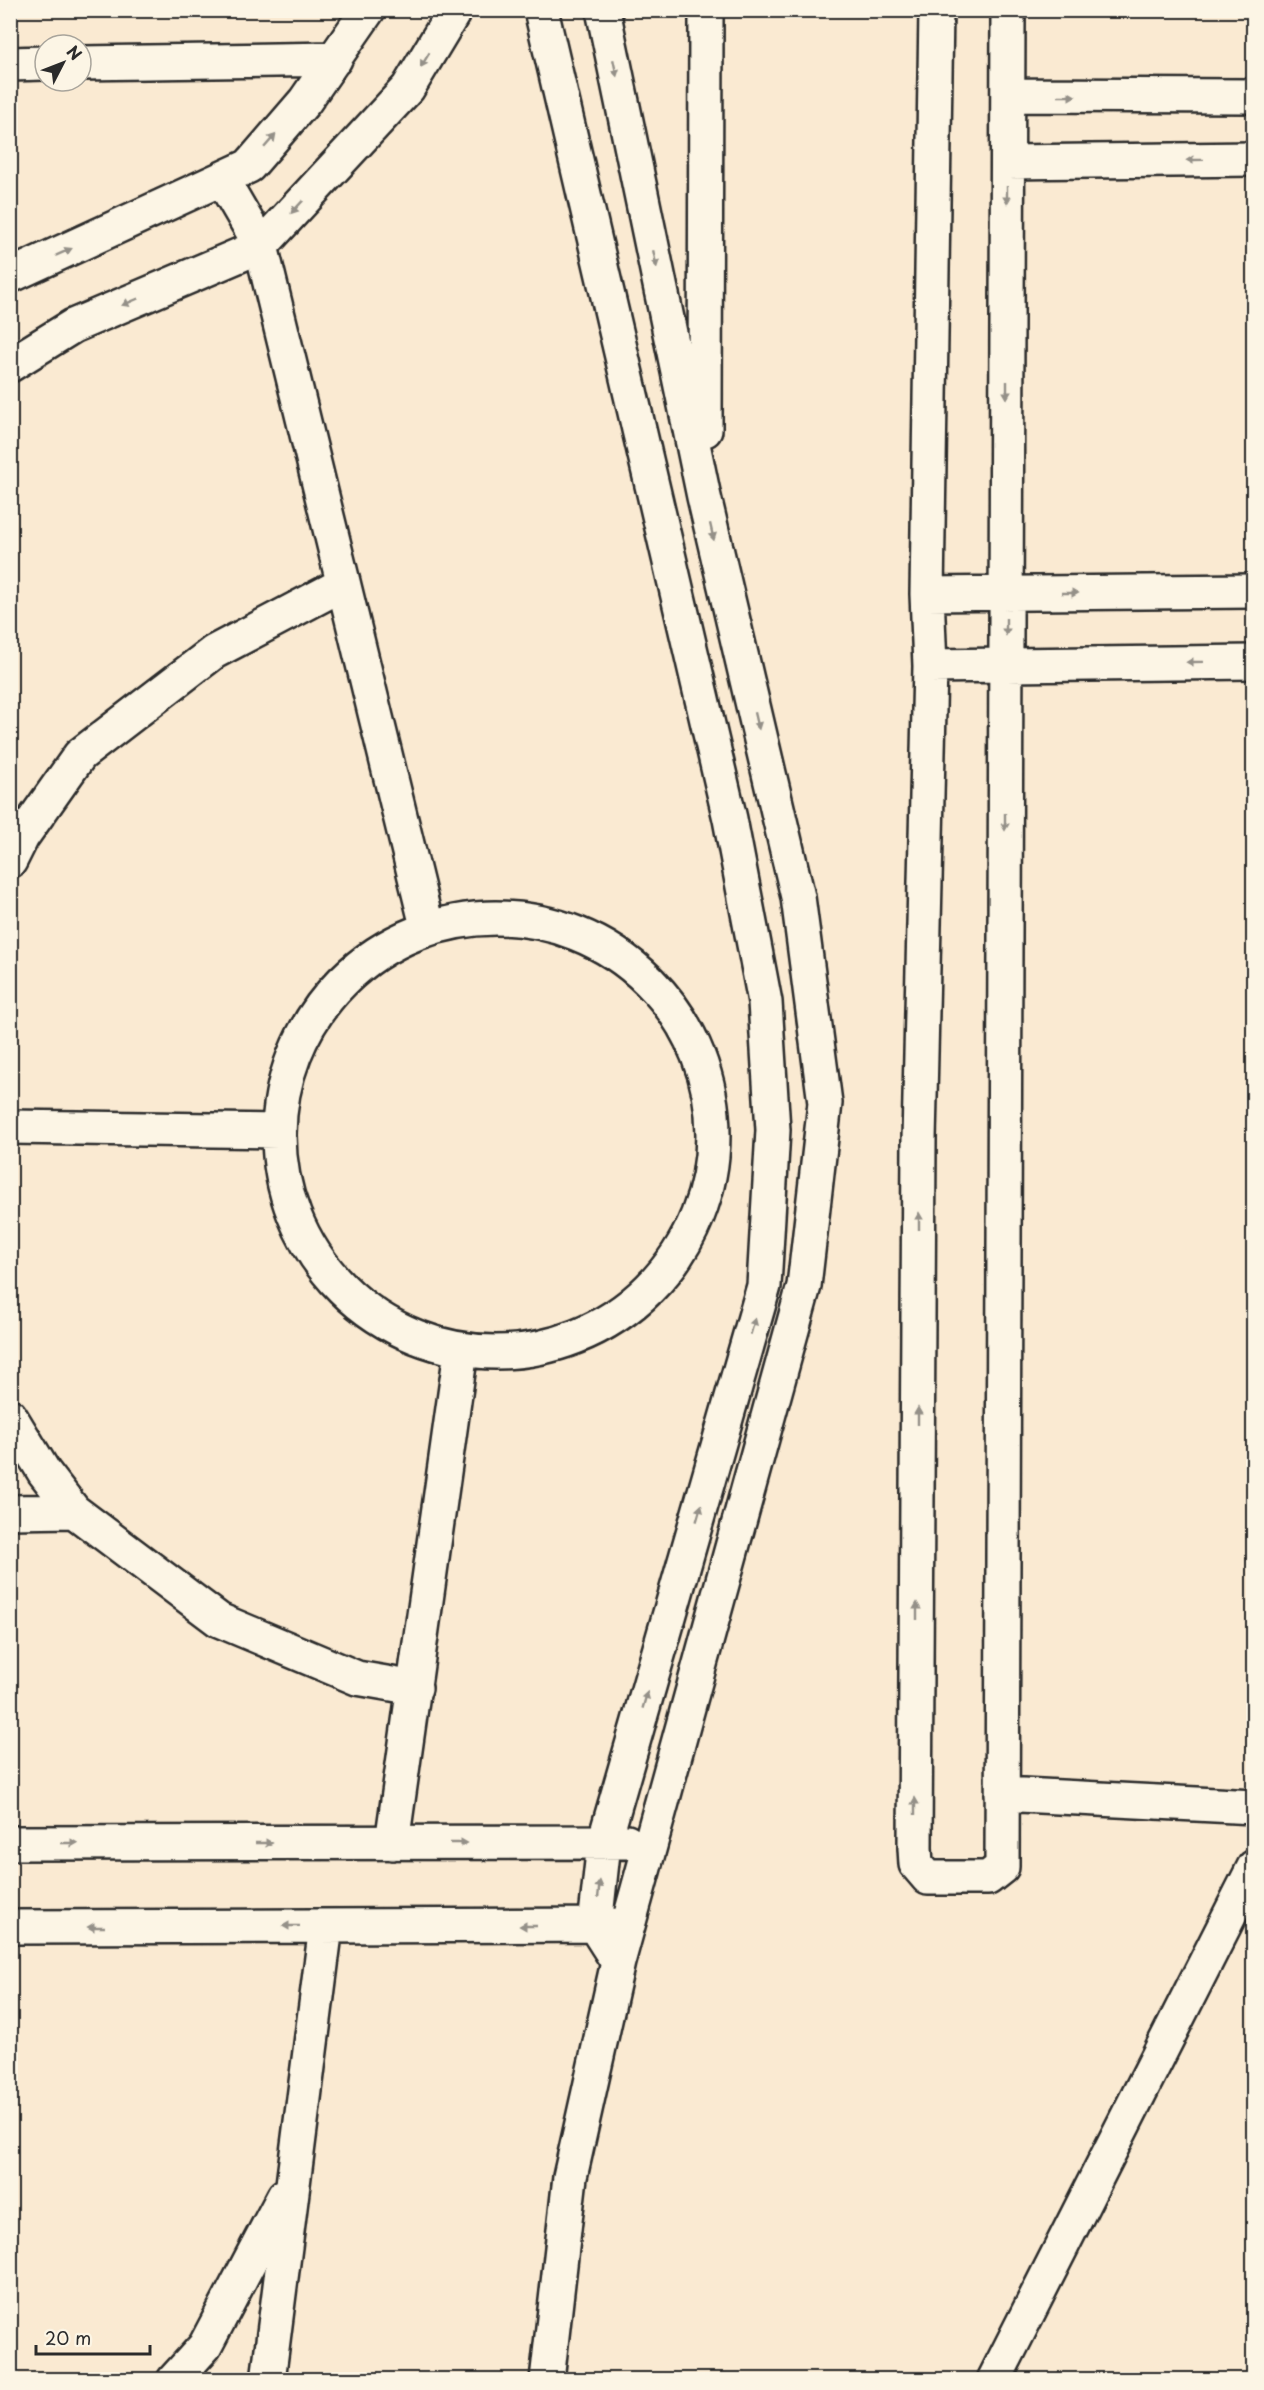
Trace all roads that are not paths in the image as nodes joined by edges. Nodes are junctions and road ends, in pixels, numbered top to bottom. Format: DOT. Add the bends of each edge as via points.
graph roads {
  1 [pos="368,10"];
  2 [pos="455,10"];
  3 [pos="541,10"];
  4 [pos="603,10"];
  5 [pos="706,10"];
  6 [pos="936,10"];
  7 [pos="1008,10"];
  8 [pos="335,59"];
  9 [pos="33,63"];
  10 [pos="93,63"];
  11 [pos="10,64"];
  12 [pos="1008,95"];
  13 [pos="1254,96"];
  14 [pos="1254,159"];
  15 [pos="1008,162"];
  16 [pos="222,179"];
  17 [pos="261,246"];
  18 [pos="10,276"];
  19 [pos="10,365"];
  20 [pos="704,497"];
  21 [pos="343,584"];
  22 [pos="1254,591"];
  23 [pos="927,594"];
  24 [pos="1006,594"];
  25 [pos="1254,662"];
  26 [pos="930,666"];
  27 [pos="1006,666"];
  28 [pos="10,861"];
  29 [pos="428,926"];
  30 [pos="10,1127"];
  31 [pos="278,1131"];
  32 [pos="461,1352"];
  33 [pos="10,1416"];
  34 [pos="74,1511"];
  35 [pos="10,1512"];
  36 [pos="415,1688"];
  37 [pos="1002,1794"];
  38 [pos="1254,1807"];
  39 [pos="651,1842"];
  40 [pos="10,1843"];
  41 [pos="392,1843"];
  42 [pos="604,1843"];
  43 [pos="1249,1875"];
  44 [pos="1254,1914"];
  45 [pos="628,1925"];
  46 [pos="326,1926"];
  47 [pos="595,1926"];
  48 [pos="10,1927"];
  49 [pos="618,1962"];
  50 [pos="294,2176"];
  51 [pos="174,2379"];
  52 [pos="268,2379"];
  53 [pos="547,2379"];
  54 [pos="994,2379"];
  1 -- 8 [label="street"];
  2 -- 17 [label="street, one-way" via="408,88"];
  42 -- 3 [label="street, one-way" via="764,1286 773,1130 765,1002 730,819"];
  4 -- 20 [label="street, one-way"];
  5 -- 20 [label="street"];
  6 -- 23 [label="street"];
  7 -- 12 [label="street"];
  8 -- 10 [label="street"];
  16 -- 8 [label="street, one-way" via="249,166"];
  9 -- 11 [label="street"];
  12 -- 13 [label="street, one-way"];
  12 -- 15 [label="street"];
  14 -- 15 [label="street, one-way"];
  15 -- 24 [label="street, one-way"];
  16 -- 17 [label="street"];
  18 -- 16 [label="street, one-way"];
  17 -- 19 [label="street, one-way" via="73,326"];
  17 -- 21 [label="street"];
  20 -- 39 [label="street, one-way" via="798,897 825,1103 804,1286"];
  21 -- 28 [label="street" via="214,652 80,755 22,837"];
  21 -- 29 [label="street"];
  24 -- 22 [label="street, one-way"];
  23 -- 24 [label="street"];
  23 -- 26 [label="street"];
  24 -- 27 [label="street, one-way"];
  25 -- 27 [label="street, one-way"];
  26 -- 27 [label="street"];
  37 -- 26 [label="street, one-way" via="1002,1867 988,1878 928,1878 916,1864 919,1140"];
  27 -- 37 [label="street, one-way"];
  29 -- 31 [label="street" via="363,959 314,1013 284,1079"];
  29 -- 32 [label="street" via="514,916 599,941 667,997 708,1075 715,1162 687,1245 628,1311 549,1348"];
  30 -- 31 [label="street"];
  31 -- 32 [label="street" via="278,1151 296,1222 335,1283 393,1328"];
  32 -- 36 [label="street"];
  33 -- 34 [label="street" via="44,1472"];
  34 -- 35 [label="street"];
  34 -- 36 [label="street" via="219,1620 357,1678"];
  36 -- 41 [label="street"];
  37 -- 38 [label="street"];
  39 -- 42 [label="street"];
  39 -- 45 [label="street"];
  40 -- 41 [label="street, one-way"];
  41 -- 42 [label="street, one-way"];
  47 -- 42 [label="street, one-way"];
  43 -- 44 [label="street"];
  43 -- 54 [label="street"];
  45 -- 47 [label="street"];
  45 -- 49 [label="street"];
  47 -- 46 [label="street, one-way"];
  46 -- 48 [label="street, one-way"];
  46 -- 50 [label="street"];
  47 -- 49 [label="street"];
  49 -- 53 [label="street" via="570,2177"];
  50 -- 51 [label="street" via="205,2346"];
  50 -- 52 [label="street"];
}
